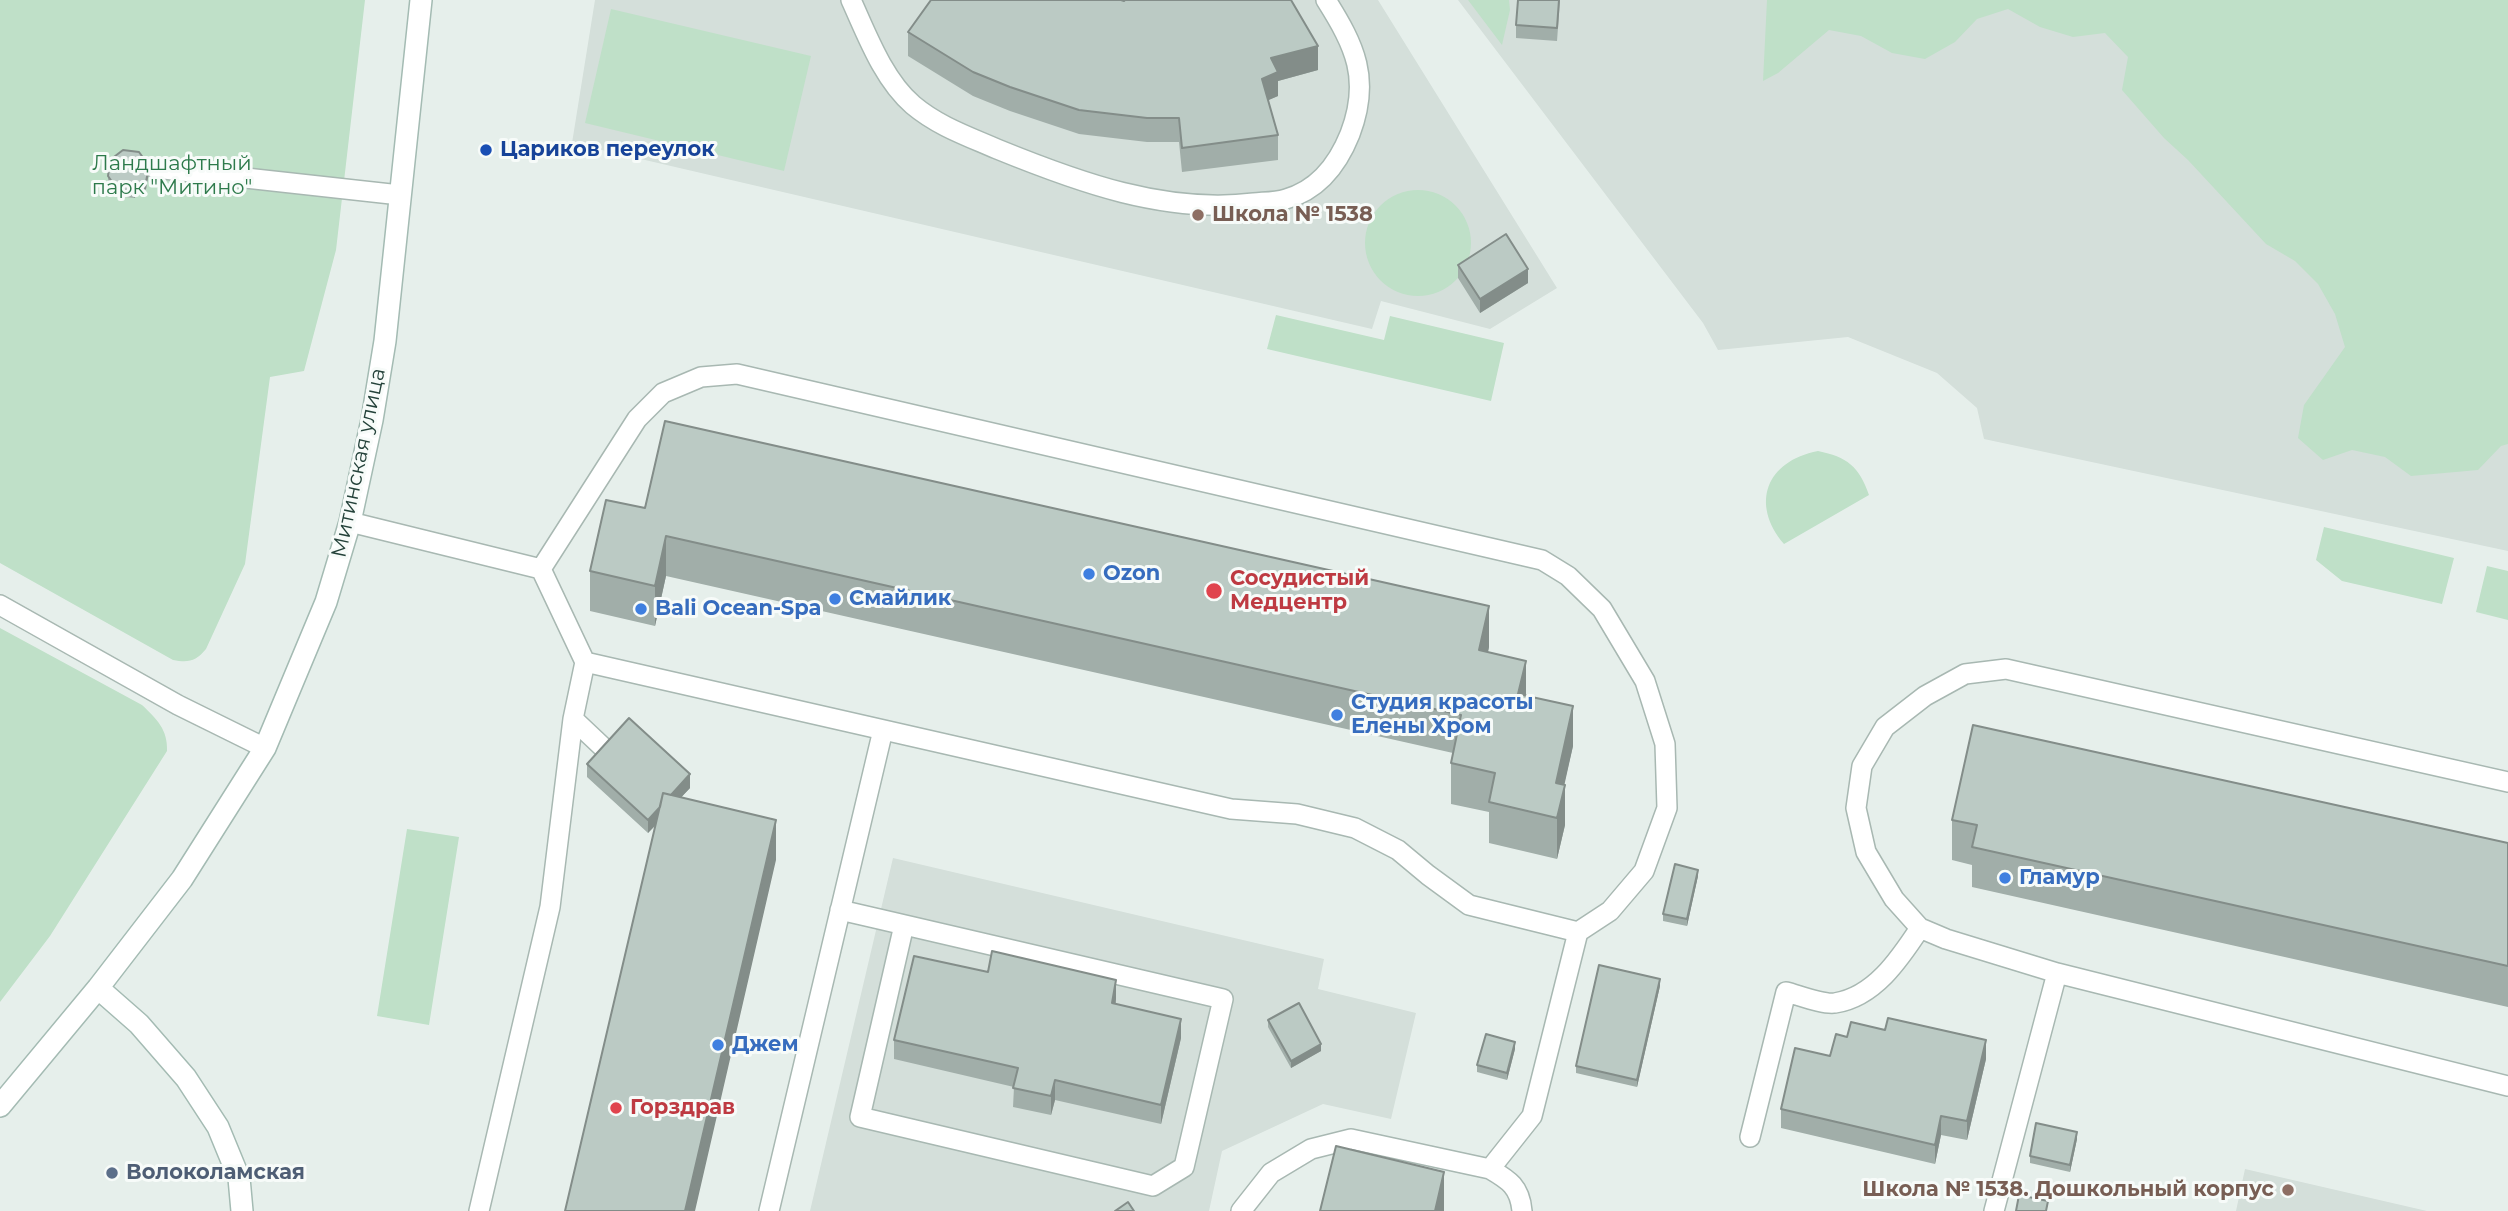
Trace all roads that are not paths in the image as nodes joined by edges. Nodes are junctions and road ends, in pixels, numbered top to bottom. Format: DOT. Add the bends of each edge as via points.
graph roads {
  1 [pos="421,0"];
  2 [pos="851,0"];
  3 [pos="1326,0"];
  4 [pos="155,168"];
  5 [pos="400,195"];
  6 [pos="350,522"];
  7 [pos="541,569"];
  8 [pos="0,606"];
  9 [pos="585,662"];
  10 [pos="573,719"];
  11 [pos="883,730"];
  12 [pos="265,748"];
  13 [pos="609,753"];
  14 [pos="2508,782"];
  15 [pos="840,910"];
  16 [pos="904,925"];
  17 [pos="1920,929"];
  18 [pos="1578,932"];
  19 [pos="2057,972"];
  20 [pos="98,988"];
  21 [pos="2508,1086"];
  22 [pos="0,1106"];
  23 [pos="1750,1137"];
  24 [pos="1490,1169"];
  25 [pos="242,1211"];
  26 [pos="479,1211"];
  27 [pos="769,1211"];
  28 [pos="1241,1211"];
  29 [pos="1522,1211"];
  30 [pos="1994,1211"];
  1 -- 5 [label="main road, Митинская улица"];
  2 -- 3 [label="lane" via="887,74 911,103 944,126 1066,177 1159,201 1231,206 1286,199 1321,181 1342,154 1357,115 1360,76 1348,36"];
  4 -- 5 [label="lane"];
  5 -- 6 [label="main road, Митинская улица" via="385,341"];
  6 -- 7 [label="lane"];
  6 -- 12 [label="main road, Митинская улица" via="326,602"];
  7 -- 9 [label="lane"];
  7 -- 18 [label="lane" via="637,419 663,393 701,377 737,374 1542,561 1568,576 1602,609 1644,681 1665,744 1667,808 1644,871 1610,911"];
  8 -- 12 [label="lane"];
  9 -- 10 [label="lane"];
  9 -- 11 [label="lane"];
  10 -- 13 [label="lane"];
  10 -- 26 [label="lane" via="550,907"];
  11 -- 15 [label="lane"];
  11 -- 18 [label="lane" via="1231,809 1297,814 1355,828 1398,850 1469,905"];
  12 -- 20 [label="main road, Митинская улица" via="182,879"];
  14 -- 17 [label="lane" via="2006,669 1965,674 1925,696 1885,727 1862,766 1856,808 1866,852 1894,899"];
  15 -- 16 [label="lane"];
  15 -- 27 [label="lane"];
  16 -- 16 [label="lane" via="1223,999 1184,1167 1153,1186 860,1117"];
  17 -- 19 [label="lane"];
  17 -- 23 [label="lane" via="1899,959 1867,991 1833,1004 1786,992"];
  18 -- 24 [label="lane" via="1532,1116"];
  19 -- 21 [label="lane"];
  19 -- 30 [label="lane"];
  20 -- 22 [label="main road, Митинская улица"];
  20 -- 25 [label="main road" via="139,1024 186,1078 218,1128 239,1178"];
  24 -- 28 [label="lane" via="1352,1139 1311,1149 1271,1173"];
  24 -- 29 [label="lane" via="1511,1182"];
}
